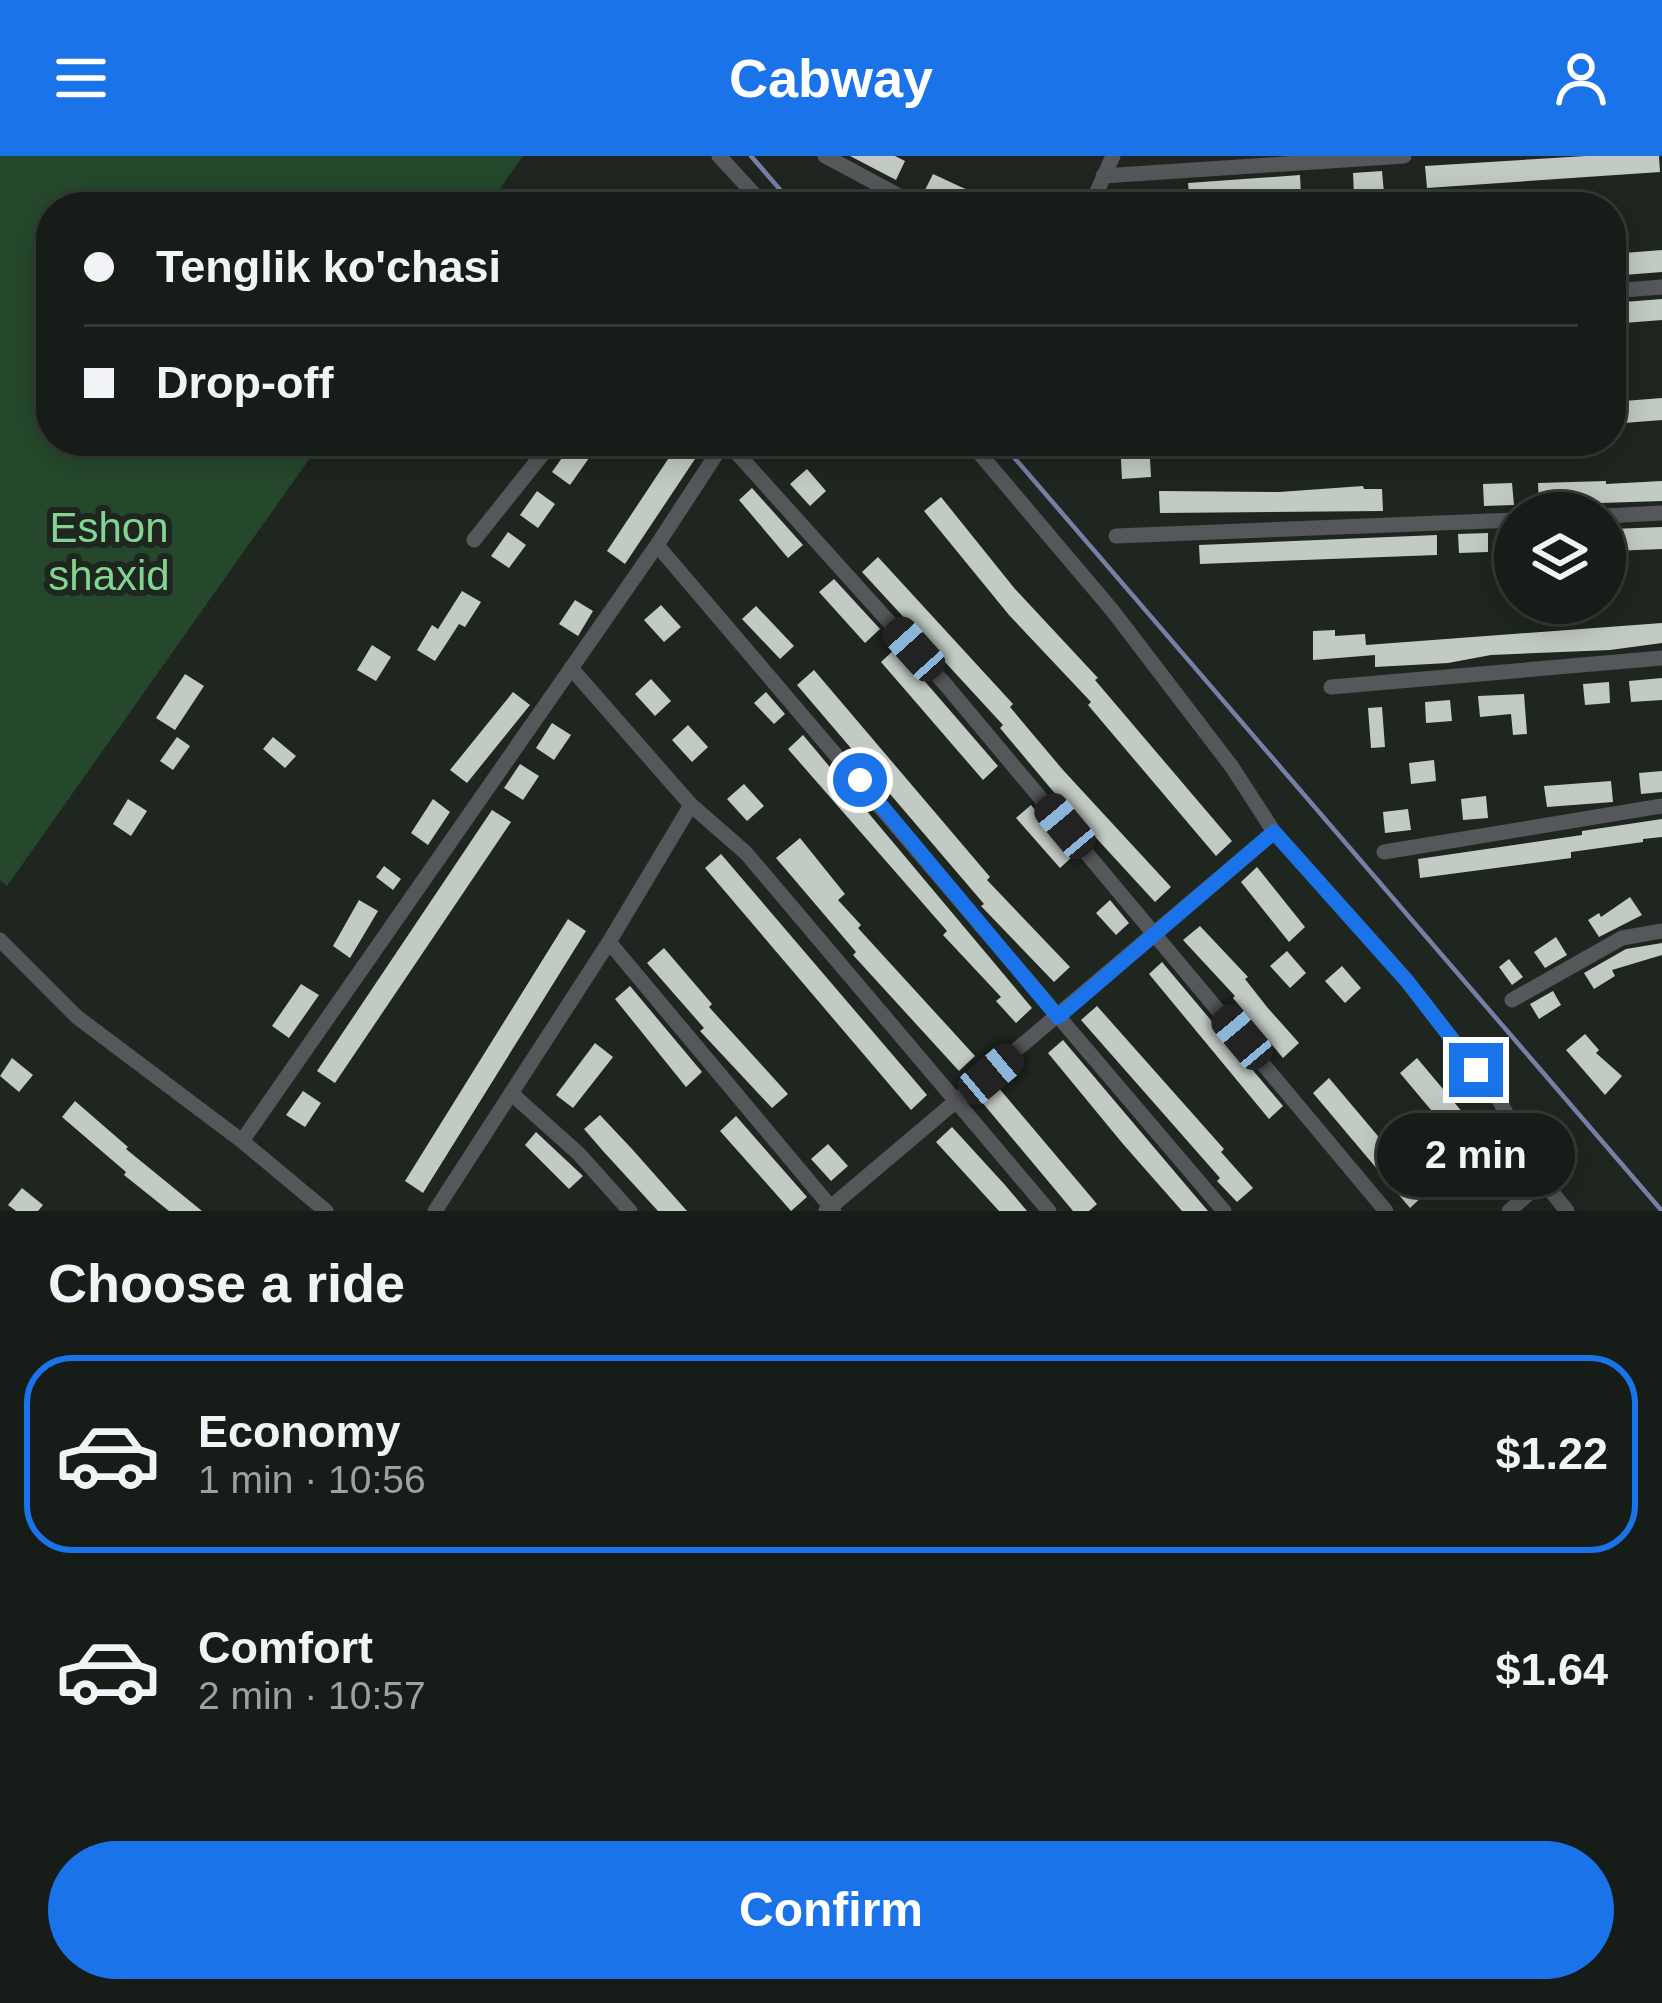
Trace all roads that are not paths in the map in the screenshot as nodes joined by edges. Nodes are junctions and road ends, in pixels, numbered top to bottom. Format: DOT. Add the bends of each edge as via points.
graph roads {
  1 [pos="719,156"];
  2 [pos="825,156"];
  3 [pos="1112,156"];
  4 [pos="1404,156"];
  5 [pos="1103,176"];
  6 [pos="751,191"];
  7 [pos="892,192"];
  8 [pos="1096,192"];
  9 [pos="1662,287"];
  10 [pos="1626,290"];
  11 [pos="541,456"];
  12 [pos="716,456"];
  13 [pos="740,456"];
  14 [pos="982,456"];
  15 [pos="1662,513"];
  16 [pos="1626,515"];
  17 [pos="1494,521"];
  18 [pos="1116,536"];
  19 [pos="474,540"];
  20 [pos="657,545"];
  21 [pos="1662,658"];
  22 [pos="571,668"];
  23 [pos="1331,687"];
  24 [pos="691,805"];
  25 [pos="1662,806"];
  26 [pos="1274,832"];
  27 [pos="1384,852"];
  28 [pos="1662,932"];
  29 [pos="1155,933"];
  30 [pos="0,940"];
  31 [pos="609,942"];
  32 [pos="1512,1000"];
  33 [pos="1058,1017"];
  34 [pos="511,1093"];
  35 [pos="957,1102"];
  36 [pos="242,1141"];
  37 [pos="1543,1181"];
  38 [pos="830,1210"];
  39 [pos="326,1211"];
  40 [pos="435,1211"];
  41 [pos="630,1211"];
  42 [pos="1049,1211"];
  43 [pos="1224,1211"];
  44 [pos="1386,1211"];
  45 [pos="1509,1211"];
  46 [pos="1567,1211"];
  1 -- 6 [label="street"];
  2 -- 7 [label="street"];
  3 -- 5 [label="street"];
  4 -- 5 [label="street"];
  5 -- 8 [label="street"];
  9 -- 10 [label="street"];
  11 -- 19 [label="street"];
  12 -- 20 [label="street"];
  13 -- 29 [label="street"];
  14 -- 26 [label="street" via="1112,610"];
  15 -- 16 [label="street"];
  17 -- 18 [label="street"];
  20 -- 22 [label="street"];
  20 -- 33 [label="street"];
  21 -- 23 [label="street"];
  22 -- 24 [label="street"];
  22 -- 36 [label="street"];
  24 -- 31 [label="street"];
  24 -- 35 [label="street" via="746,853"];
  25 -- 27 [label="street"];
  26 -- 29 [label="street"];
  26 -- 37 [label="street" via="1407,981 1499,1100"];
  28 -- 32 [label="street" via="1622,938"];
  29 -- 33 [label="street"];
  29 -- 44 [label="street"];
  30 -- 36 [label="street" via="77,1017"];
  31 -- 34 [label="street"];
  31 -- 38 [label="street"];
  33 -- 35 [label="street"];
  33 -- 43 [label="street"];
  34 -- 40 [label="street"];
  34 -- 41 [label="street"];
  35 -- 38 [label="street"];
  35 -- 42 [label="street"];
  36 -- 39 [label="street"];
  37 -- 45 [label="street"];
  37 -- 46 [label="street"];
}
